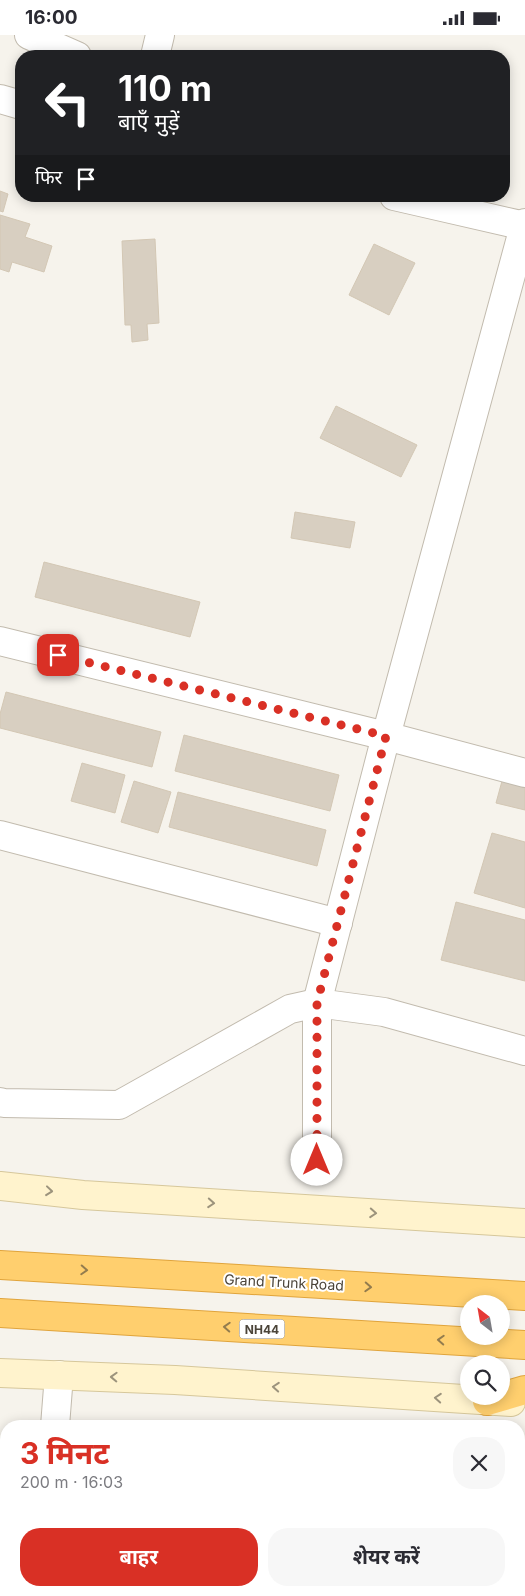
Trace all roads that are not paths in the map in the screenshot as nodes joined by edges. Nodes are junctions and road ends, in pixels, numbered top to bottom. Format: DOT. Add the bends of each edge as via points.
graph roads {
  1 [pos="29,35"];
  2 [pos="160,35"];
  3 [pos="63,50"];
  4 [pos="156,50"];
  5 [pos="0,99"];
  6 [pos="15,103"];
  7 [pos="421,202"];
  8 [pos="525,225"];
  9 [pos="0,641"];
  10 [pos="386,736"];
  11 [pos="525,773"];
  12 [pos="0,835"];
  13 [pos="338,923"];
  14 [pos="317,1003"];
  15 [pos="525,1051"];
  16 [pos="0,1101"];
  17 [pos="317,1160"];
  18 [pos="0,1187"];
  19 [pos="525,1223"];
  20 [pos="0,1254"];
  21 [pos="0,1265"];
  22 [pos="42,1268"];
  23 [pos="525,1296"];
  24 [pos="0,1313"];
  25 [pos="46,1316"];
  26 [pos="0,1320"];
  27 [pos="525,1345"];
  28 [pos="0,1373"];
  29 [pos="59,1375"];
  30 [pos="525,1389"];
  31 [pos="510,1394"];
  32 [pos="460,1399"];
  33 [pos="510,1402"];
  34 [pos="525,1403"];
  35 [pos="55,1420"];
  1 -- 3 [label="street"];
  2 -- 4 [label="street"];
  5 -- 6 [label="street"];
  7 -- 8 [label="street"];
  8 -- 10 [label="street"];
  9 -- 10 [label="street"];
  10 -- 11 [label="street"];
  10 -- 13 [label="street"];
  12 -- 13 [label="street"];
  13 -- 14 [label="street"];
  14 -- 15 [label="street" via="384,1012"];
  14 -- 16 [label="street" via="290,1009 119,1105"];
  14 -- 17 [label="street"];
  18 -- 19 [label="street, one-way"];
  20 -- 22 [label="highway, Grand Trunk Road"];
  21 -- 22 [label="highway, Grand Trunk Road"];
  22 -- 23 [label="highway, Grand Trunk Road, one-way"];
  24 -- 25 [label="highway, NH44"];
  25 -- 26 [label="highway, NH44"];
  27 -- 25 [label="highway, NH44, one-way"];
  28 -- 29 [label="street"];
  32 -- 29 [label="street, one-way"];
  29 -- 35 [label="street"];
  30 -- 31 [label="highway"];
  33 -- 34 [label="street"];
}
